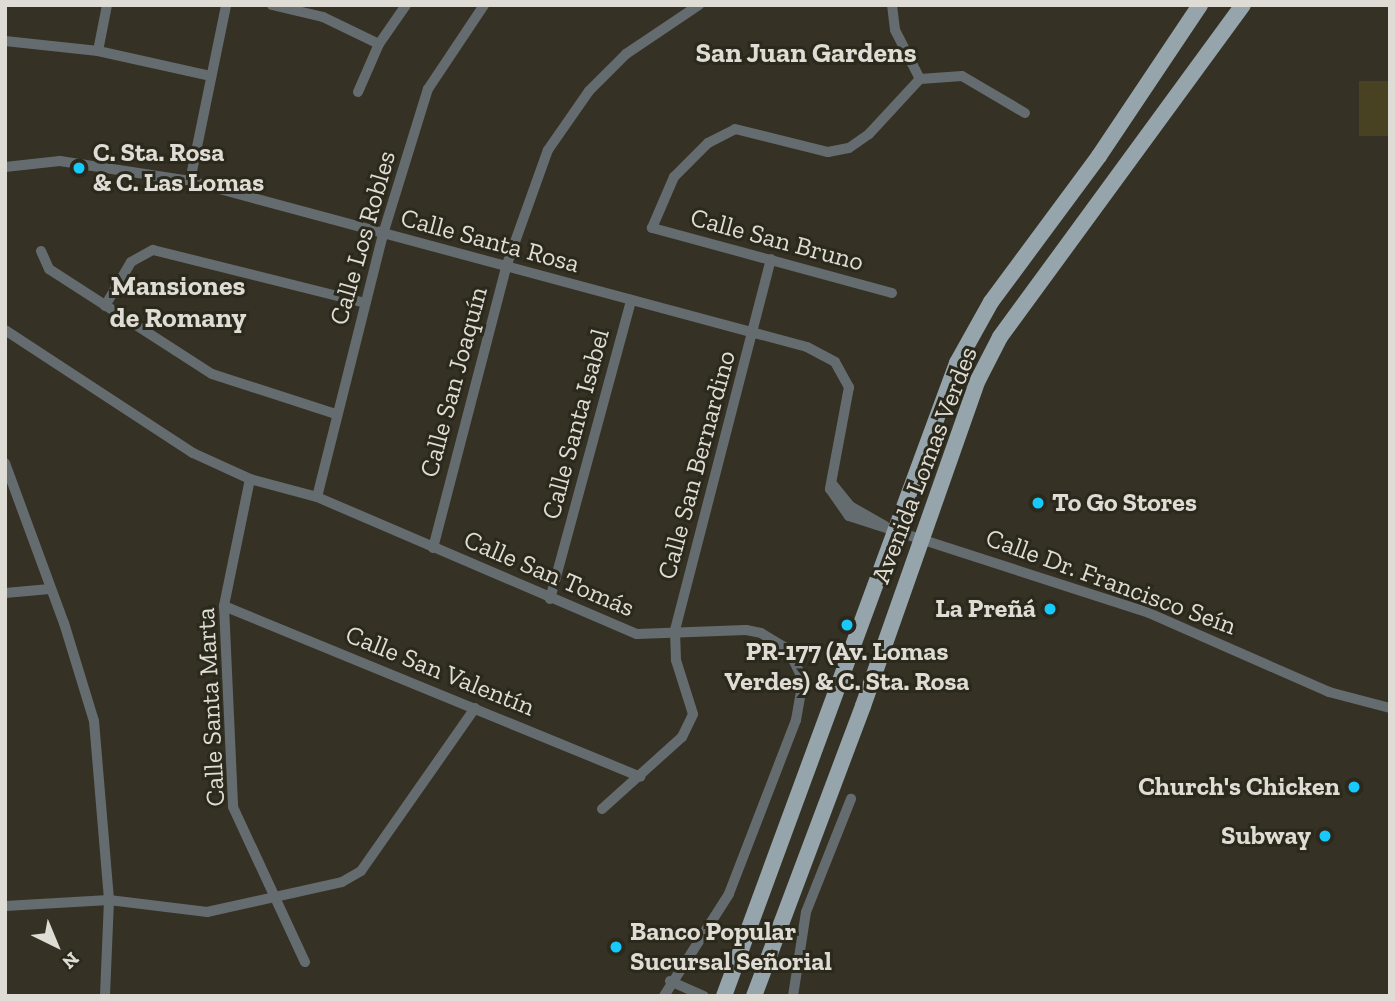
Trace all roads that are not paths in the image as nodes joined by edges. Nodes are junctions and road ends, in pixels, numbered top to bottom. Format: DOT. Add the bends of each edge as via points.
graph roads {
  1 [pos="107,5"];
  2 [pos="226,5"];
  3 [pos="272,5"];
  4 [pos="406,5"];
  5 [pos="484,5"];
  6 [pos="699,5"];
  7 [pos="892,5"];
  8 [pos="1200,5"];
  9 [pos="1242,5"];
  10 [pos="5,41"];
  11 [pos="379,44"];
  12 [pos="99,51"];
  13 [pos="211,76"];
  14 [pos="919,79"];
  15 [pos="358,92"];
  16 [pos="1025,113"];
  17 [pos="5,167"];
  18 [pos="190,181"];
  19 [pos="383,234"];
  20 [pos="41,251"];
  21 [pos="771,259"];
  22 [pos="506,267"];
  23 [pos="892,293"];
  24 [pos="631,300"];
  25 [pos="365,303"];
  26 [pos="105,306"];
  27 [pos="755,329"];
  28 [pos="7,334"];
  29 [pos="336,414"];
  30 [pos="5,463"];
  31 [pos="250,479"];
  32 [pos="317,497"];
  33 [pos="890,527"];
  34 [pos="922,537"];
  35 [pos="433,548"];
  36 [pos="50,589"];
  37 [pos="5,593"];
  38 [pos="550,599"];
  39 [pos="224,606"];
  40 [pos="675,630"];
  41 [pos="475,708"];
  42 [pos="1390,708"];
  43 [pos="640,777"];
  44 [pos="850,799"];
  45 [pos="602,809"];
  46 [pos="276,897"];
  47 [pos="109,900"];
  48 [pos="5,905"];
  49 [pos="305,962"];
  50 [pos="670,981"];
  51 [pos="104,996"];
  52 [pos="664,996"];
  53 [pos="704,996"];
  54 [pos="724,996"];
  55 [pos="754,996"];
  56 [pos="793,996"];
  1 -- 12 [label="street"];
  2 -- 13 [label="street"];
  3 -- 11 [label="street" via="323,17"];
  4 -- 11 [label="street"];
  5 -- 19 [label="street, Calle Los Robles" via="428,89"];
  6 -- 22 [label="street, Calle San Joaquín" via="626,54 589,91 548,150"];
  7 -- 14 [label="street" via="895,30"];
  8 -- 33 [label="main road, Avenida Lomas Verdes" via="978,323"];
  9 -- 34 [label="main road, Avenida Lomas Verdes" via="1000,337 978,380"];
  10 -- 12 [label="street"];
  11 -- 15 [label="street"];
  12 -- 13 [label="street"];
  13 -- 18 [label="street"];
  14 -- 16 [label="street" via="962,76"];
  14 -- 21 [label="street, Calle San Bruno" via="869,134 849,148 828,152 735,129 708,143 674,177 652,228"];
  17 -- 18 [label="street, Calle Santa Rosa" via="60,161"];
  18 -- 19 [label="street, Calle Santa Rosa"];
  19 -- 22 [label="street, Calle Santa Rosa"];
  19 -- 25 [label="street, Calle Los Robles"];
  20 -- 26 [label="street" via="49,269"];
  21 -- 23 [label="street, Calle San Bruno"];
  21 -- 27 [label="street, Calle San Bernardino"];
  22 -- 24 [label="street, Calle Santa Rosa"];
  22 -- 35 [label="street, Calle San Joaquín"];
  24 -- 27 [label="street, Calle Santa Rosa"];
  24 -- 38 [label="street, Calle Santa Isabel"];
  25 -- 26 [label="street" via="153,250 131,262"];
  25 -- 29 [label="street, Calle Los Robles"];
  26 -- 29 [label="street" via="212,374"];
  27 -- 33 [label="street, Calle Santa Rosa" via="824,354 844,373 848,399 831,482 842,510 870,525"];
  27 -- 40 [label="street, Calle San Bernardino"];
  28 -- 31 [label="street, Calle San Tomás" via="193,453"];
  29 -- 32 [label="street, Calle Los Robles"];
  30 -- 36 [label="street"];
  31 -- 32 [label="street, Calle San Tomás"];
  31 -- 39 [label="street, Calle Santa Marta"];
  32 -- 35 [label="street, Calle San Tomás"];
  33 -- 34 [label="street, Calle Dr. Francisco Seín"];
  33 -- 54 [label="main road, Avenida Lomas Verdes"];
  34 -- 42 [label="street, Calle Dr. Francisco Seín" via="1149,613 1328,692"];
  34 -- 55 [label="main road, Avenida Lomas Verdes"];
  35 -- 38 [label="street, Calle San Tomás"];
  36 -- 37 [label="street"];
  36 -- 47 [label="street" via="94,721"];
  38 -- 40 [label="street, Calle San Tomás" via="637,634"];
  39 -- 41 [label="street, Calle San Valentín"];
  39 -- 46 [label="street, Calle Santa Marta" via="233,807"];
  40 -- 43 [label="street, Calle San Bernardino" via="676,660 694,715 682,737"];
  40 -- 50 [label="street, Calle San Tomás" via="761,633 788,649 803,680 796,720 729,894"];
  41 -- 43 [label="street, Calle San Valentín"];
  41 -- 46 [label="street" via="361,871 342,882"];
  43 -- 45 [label="street, Calle San Bernardino"];
  44 -- 56 [label="street" via="806,912"];
  46 -- 47 [label="street" via="207,912"];
  46 -- 49 [label="street, Calle Santa Marta"];
  47 -- 48 [label="street"];
  47 -- 51 [label="street"];
  50 -- 52 [label="street, Calle San Tomás"];
  50 -- 53 [label="street"];
}
